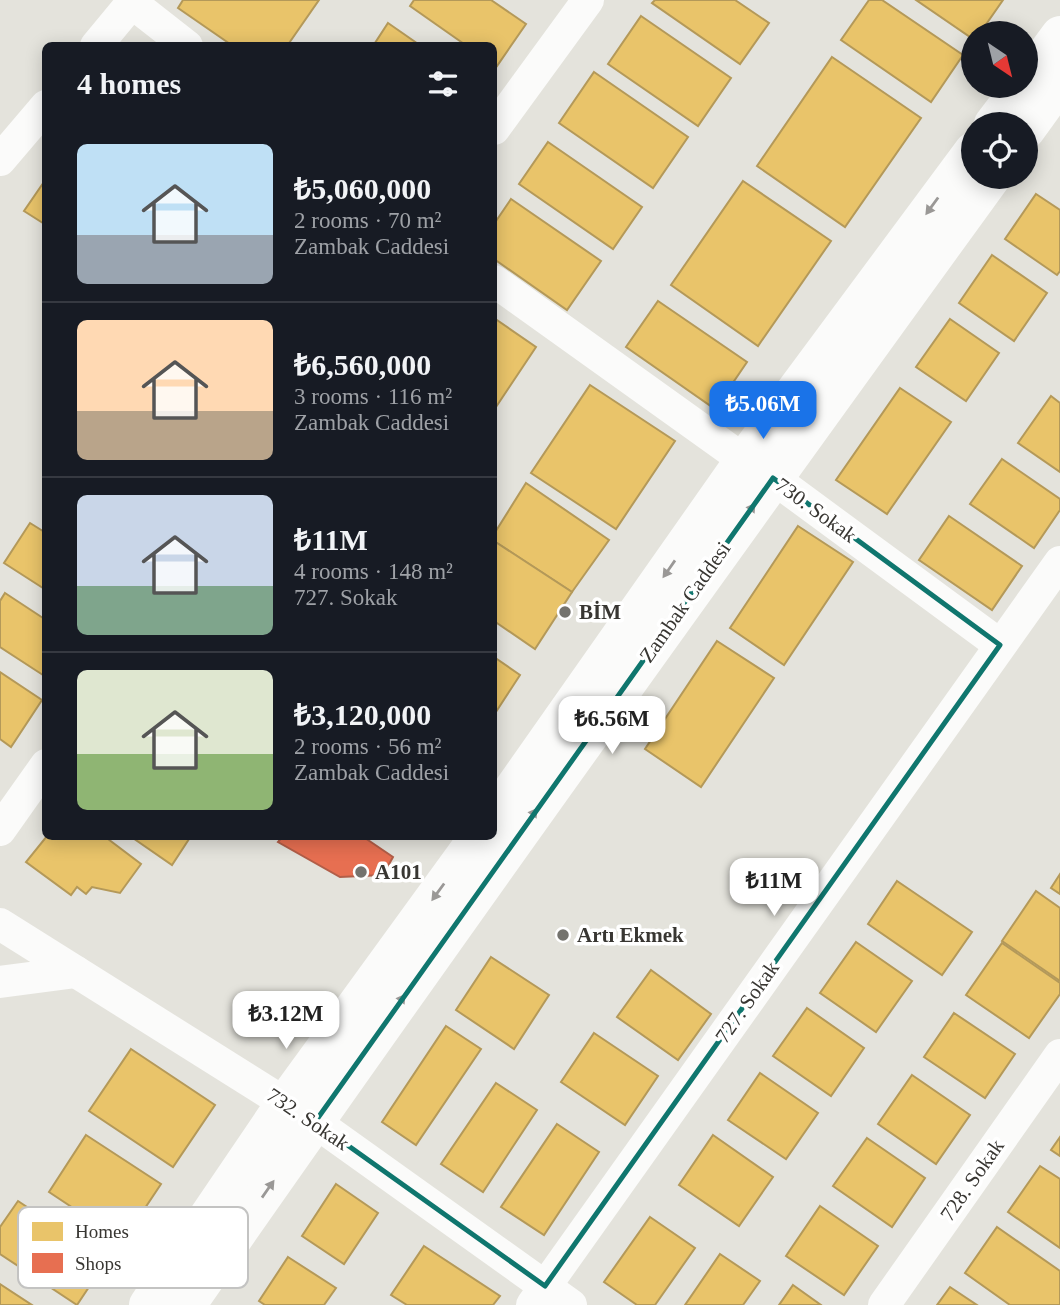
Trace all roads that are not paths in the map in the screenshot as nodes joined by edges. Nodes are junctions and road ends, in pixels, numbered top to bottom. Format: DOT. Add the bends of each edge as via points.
graph roads {
  1 [pos="588,0"];
  2 [pos="133,1"];
  3 [pos="1060,35"];
  4 [pos="99,42"];
  5 [pos="182,42"];
  6 [pos="1038,65"];
  7 [pos="1060,83"];
  8 [pos="1013,98"];
  9 [pos="42,111"];
  10 [pos="1002,112"];
  11 [pos="1038,113"];
  12 [pos="497,125"];
  13 [pos="0,160"];
  14 [pos="961,169"];
  15 [pos="982,189"];
  16 [pos="497,283"];
  17 [pos="759,469"];
  18 [pos="1060,562"];
  19 [pos="1000,645"];
  20 [pos="42,771"];
  21 [pos="497,812"];
  22 [pos="0,830"];
  23 [pos="497,836"];
  24 [pos="476,840"];
  25 [pos="494,840"];
  26 [pos="0,924"];
  27 [pos="76,972"];
  28 [pos="0,982"];
  29 [pos="1060,1055"];
  30 [pos="300,1112"];
  31 [pos="225,1207"];
  32 [pos="244,1207"];
  33 [pos="161,1288"];
  34 [pos="197,1288"];
  35 [pos="538,1295"];
  36 [pos="148,1305"];
  37 [pos="187,1305"];
  38 [pos="570,1305"];
  39 [pos="884,1305"];
  1 -- 12 [label="street"];
  2 -- 4 [label="street"];
  2 -- 5 [label="street"];
  3 -- 6 [label="street"];
  7 -- 11 [label="street"];
  8 -- 10 [label="street"];
  9 -- 13 [label="street"];
  14 -- 17 [label="street, Zambak Caddesi, one-way"];
  15 -- 17 [label="street, Zambak Caddesi"];
  16 -- 17 [label="street, 730. Sokak"];
  17 -- 19 [label="street, 730. Sokak"];
  17 -- 21 [label="street, Zambak Caddesi, one-way"];
  23 -- 17 [label="street, Zambak Caddesi, one-way"];
  18 -- 19 [label="street, 727. Sokak"];
  19 -- 35 [label="street, 727. Sokak"];
  20 -- 22 [label="street"];
  24 -- 30 [label="street, Zambak Caddesi, one-way"];
  30 -- 25 [label="street, Zambak Caddesi, one-way"];
  26 -- 27 [label="street, 732. Sokak"];
  27 -- 28 [label="street"];
  27 -- 30 [label="street, 732. Sokak"];
  29 -- 39 [label="street, 728. Sokak"];
  30 -- 31 [label="street, Zambak Caddesi"];
  32 -- 30 [label="street, Zambak Caddesi, one-way"];
  30 -- 35 [label="street, 732. Sokak"];
  33 -- 36 [label="street, Zambak Caddesi"];
  37 -- 34 [label="street, Zambak Caddesi, one-way"];
  35 -- 38 [label="street, 732. Sokak"];
}
